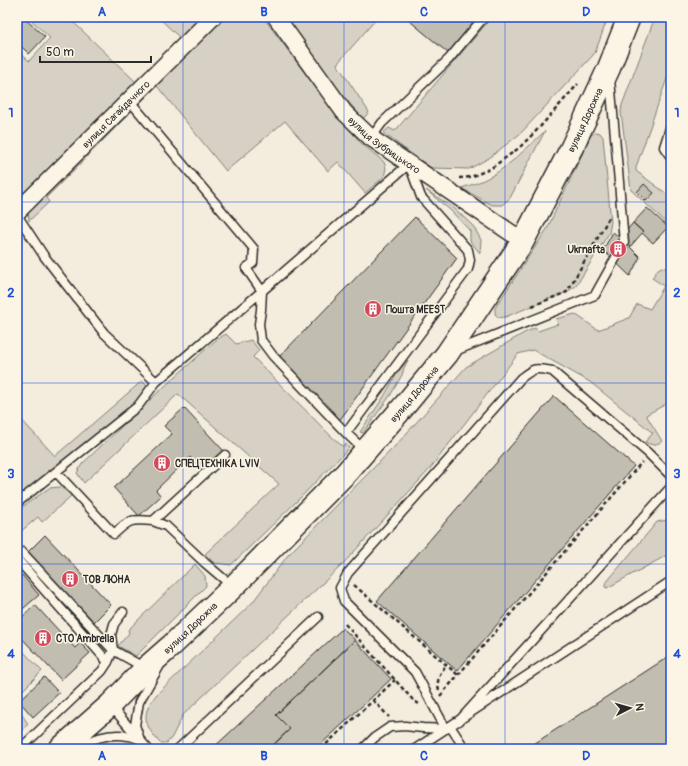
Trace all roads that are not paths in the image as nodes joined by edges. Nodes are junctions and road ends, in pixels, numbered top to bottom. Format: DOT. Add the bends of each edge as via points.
graph roads {
  1 [pos="213,17"];
  2 [pos="276,17"];
  3 [pos="484,17"];
  4 [pos="629,17"];
  5 [pos="609,68"];
  6 [pos="129,100"];
  7 [pos="671,125"];
  8 [pos="371,138"];
  9 [pos="671,157"];
  10 [pos="409,164"];
  11 [pos="17,212"];
  12 [pos="17,215"];
  13 [pos="523,241"];
  14 [pos="262,291"];
  15 [pos="447,354"];
  16 [pos="156,382"];
  17 [pos="346,433"];
  18 [pos="365,451"];
  19 [pos="224,455"];
  20 [pos="56,472"];
  21 [pos="671,476"];
  22 [pos="671,486"];
  23 [pos="17,503"];
  24 [pos="153,521"];
  25 [pos="22,552"];
  26 [pos="17,559"];
  27 [pos="671,581"];
  28 [pos="233,587"];
  29 [pos="123,612"];
  30 [pos="318,617"];
  31 [pos="171,646"];
  32 [pos="113,650"];
  33 [pos="108,662"];
  34 [pos="146,668"];
  35 [pos="110,705"];
  36 [pos="459,720"];
  37 [pos="448,728"];
  38 [pos="140,740"];
  39 [pos="20,749"];
  40 [pos="60,749"];
  41 [pos="71,749"];
  42 [pos="148,749"];
  43 [pos="178,749"];
  44 [pos="363,749"];
  45 [pos="416,749"];
  46 [pos="466,749"];
  1 -- 6 [label="street, вулиця Сагайдачного"];
  2 -- 8 [label="street, вулиця Зубрицького" via="344,112"];
  3 -- 8 [label="lane" via="449,58 382,123"];
  4 -- 5 [label="main road, вулиця Дорожна"];
  5 -- 13 [label="main road, вулиця Дорожна" via="572,147"];
  5 -- 15 [label="lane" via="624,243 595,295"];
  6 -- 11 [label="street, вулиця Сагайдачного"];
  6 -- 14 [label="lane" via="254,249 253,263 246,268"];
  7 -- 9 [label="lane" via="664,147"];
  8 -- 10 [label="street, вулиця Зубрицького"];
  10 -- 13 [label="street, вулиця Зубрицького"];
  10 -- 14 [label="lane"];
  10 -- 17 [label="lane" via="421,197 468,250 468,269"];
  12 -- 16 [label="lane" via="44,256 104,334"];
  13 -- 15 [label="main road, вулиця Дорожна"];
  14 -- 16 [label="lane"];
  14 -- 17 [label="lane" via="258,324 261,340"];
  15 -- 18 [label="main road, вулиця Дорожна"];
  16 -- 20 [label="lane" via="138,406"];
  17 -- 18 [label="lane"];
  18 -- 28 [label="main road, вулиця Дорожна"];
  19 -- 24 [label="lane"];
  20 -- 23 [label="lane"];
  20 -- 24 [label="lane" via="114,534 126,523 135,520"];
  21 -- 37 [label="lane" via="648,453 552,371 539,368 521,378 348,573 340,588 344,601 416,672"];
  22 -- 36 [label="lane"];
  24 -- 28 [label="lane" via="166,526"];
  25 -- 32 [label="lane"];
  26 -- 33 [label="lane"];
  27 -- 36 [label="lane"];
  28 -- 31 [label="main road, вулиця Дорожна"];
  29 -- 32 [label="lane" via="114,624 111,635"];
  30 -- 43 [label="lane"];
  31 -- 34 [label="main road, вулиця Дорожна"];
  31 -- 38 [label="lane" via="139,702 136,725"];
  32 -- 33 [label="lane"];
  32 -- 34 [label="lane"];
  33 -- 39 [label="lane" via="102,671"];
  34 -- 35 [label="main road, вулиця Дорожна"];
  35 -- 38 [label="lane"];
  35 -- 40 [label="main road, вулиця Дорожна"];
  36 -- 37 [label="lane"];
  37 -- 44 [label="lane" via="390,727"];
  37 -- 45 [label="lane"];
  37 -- 46 [label="lane"];
  38 -- 41 [label="lane" via="127,735 106,735"];
  38 -- 42 [label="lane"];
}
